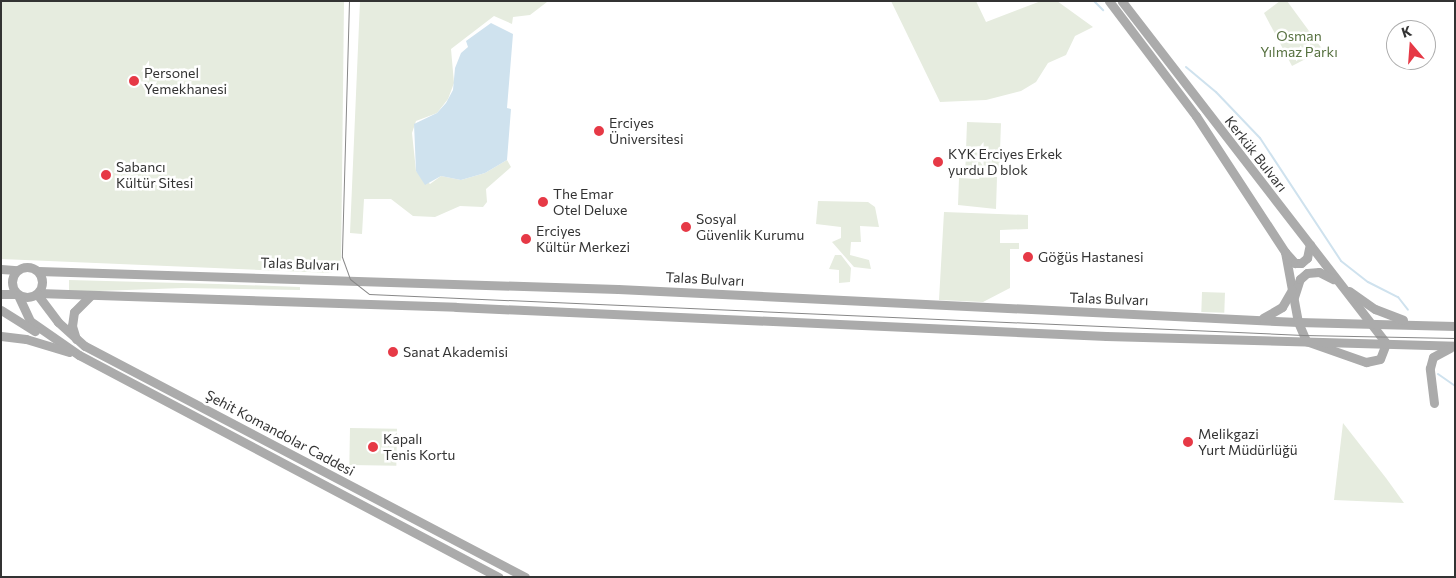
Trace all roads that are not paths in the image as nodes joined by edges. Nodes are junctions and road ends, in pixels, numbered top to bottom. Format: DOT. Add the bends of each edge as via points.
graph roads {
  1 [pos="1109,1"];
  2 [pos="1122,1"];
  3 [pos="1310,244"];
  4 [pos="1285,252"];
  5 [pos="1,269"];
  6 [pos="17,270"];
  7 [pos="38,271"];
  8 [pos="1341,286"];
  9 [pos="38,293"];
  10 [pos="1293,293"];
  11 [pos="1,294"];
  12 [pos="18,294"];
  13 [pos="90,296"];
  14 [pos="1,310"];
  15 [pos="1258,319"];
  16 [pos="1298,322"];
  17 [pos="1370,322"];
  18 [pos="1408,322"];
  19 [pos="1455,326"];
  20 [pos="1,336"];
  21 [pos="76,339"];
  22 [pos="1306,341"];
  23 [pos="60,342"];
  24 [pos="1386,343"];
  25 [pos="1455,346"];
  26 [pos="79,355"];
  27 [pos="1434,404"];
  28 [pos="499,577"];
  29 [pos="525,577"];
  1 -- 4 [label="main road, Kerkük Bulvarı" via="1196,116"];
  2 -- 3 [label="main road, Kerkük Bulvarı"];
  3 -- 4 [label="main road" via="1307,258 1301,263"];
  3 -- 8 [label="main road, Kerkük Bulvarı"];
  4 -- 10 [label="main road, Kerkük Bulvarı"];
  5 -- 6 [label="main road"];
  6 -- 7 [label="main road" via="28,267"];
  6 -- 12 [label="main road" via="12,284"];
  7 -- 9 [label="main road" via="42,280"];
  7 -- 15 [label="main road, Talas Bulvarı" via="618,289"];
  8 -- 10 [label="main road" via="1324,273 1309,272 1300,279"];
  8 -- 17 [label="main road, Kerkük Bulvarı"];
  8 -- 18 [label="main road" via="1375,309"];
  9 -- 12 [label="main road" via="26,298"];
  9 -- 13 [label="main road"];
  9 -- 21 [label="main road, Şehit Komandolar Caddesi"];
  10 -- 15 [label="main road" via="1280,309"];
  10 -- 16 [label="main road, Kerkük Bulvarı"];
  11 -- 12 [label="main road"];
  12 -- 23 [label="main road, Şehit Komandolar Caddesi" via="30,321"];
  13 -- 21 [label="main road" via="74,312 72,326"];
  13 -- 22 [label="main road" via="456,307 1096,336"];
  14 -- 23 [label="main road"];
  15 -- 16 [label="main road, Talas Bulvarı"];
  16 -- 17 [label="main road, Talas Bulvarı"];
  16 -- 22 [label="main road, Kerkük Bulvarı"];
  17 -- 18 [label="main road, Talas Bulvarı"];
  17 -- 24 [label="main road, Kerkük Bulvarı"];
  18 -- 19 [label="main road"];
  20 -- 26 [label="main road" via="26,339"];
  21 -- 29 [label="main road, Şehit Komandolar Caddesi"];
  22 -- 24 [label="main road"];
  22 -- 24 [label="main road" via="1370,363 1381,358"];
  23 -- 26 [label="main road, Şehit Komandolar Caddesi"];
  24 -- 25 [label="main road"];
  25 -- 27 [label="main road" via="1433,357 1429,378"];
  26 -- 28 [label="main road, Şehit Komandolar Caddesi"];
}
